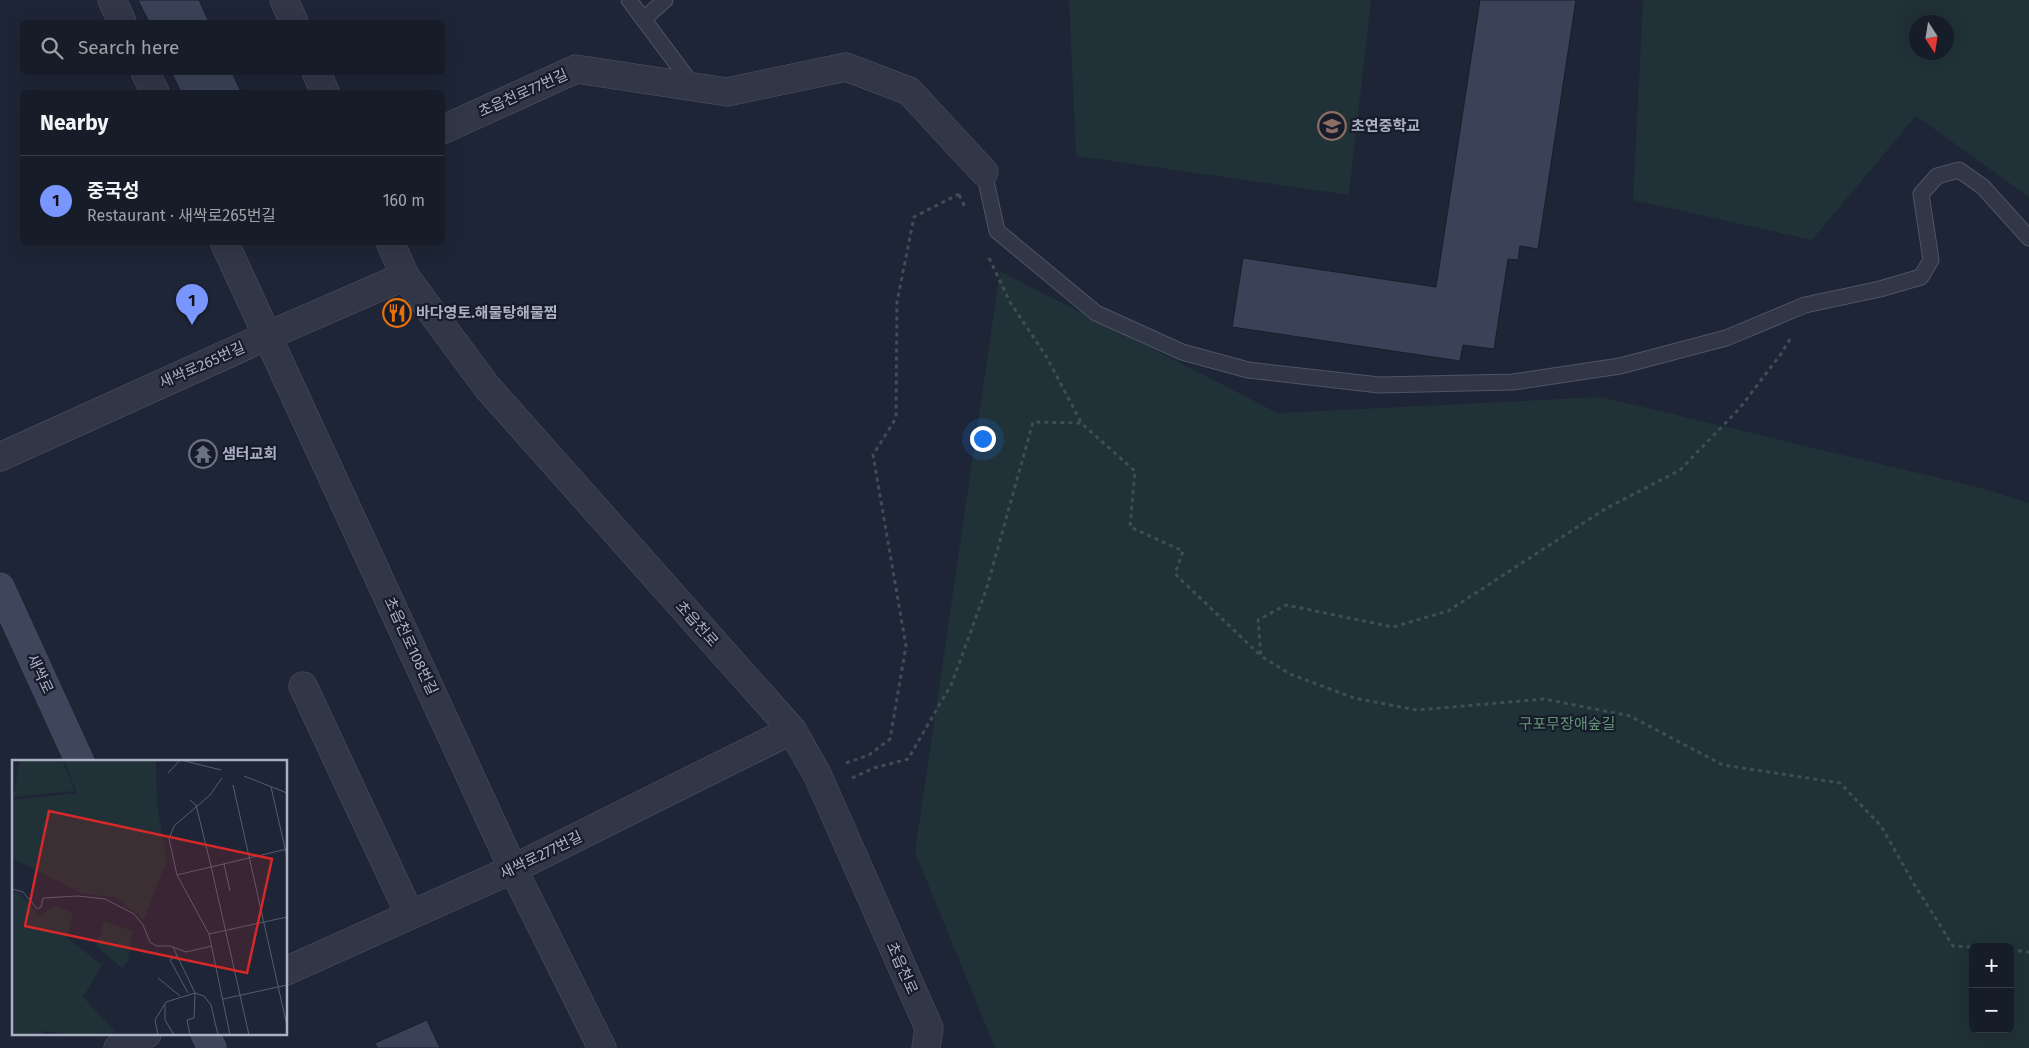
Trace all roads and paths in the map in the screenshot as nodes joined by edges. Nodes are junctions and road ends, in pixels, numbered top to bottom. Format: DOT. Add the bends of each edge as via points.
graph roads {
  1 [pos="112,0"];
  2 [pos="284,0"];
  3 [pos="629,0"];
  4 [pos="665,0"];
  5 [pos="644,19"];
  6 [pos="121,20"];
  7 [pos="293,20"];
  8 [pos="147,75"];
  9 [pos="317,75"];
  10 [pos="695,88"];
  11 [pos="154,90"];
  12 [pos="324,90"];
  13 [pos="445,129"];
  14 [pos="975,164"];
  15 [pos="959,194"];
  16 [pos="967,212"];
  17 [pos="2029,238"];
  18 [pos="225,245"];
  19 [pos="391,245"];
  20 [pos="989,257"];
  21 [pos="405,276"];
  22 [pos="1805,305"];
  23 [pos="267,336"];
  24 [pos="1082,423"];
  25 [pos="0,457"];
  26 [pos="0,587"];
  27 [pos="1261,656"];
  28 [pos="303,686"];
  29 [pos="792,730"];
  30 [pos="79,760"];
  31 [pos="817,774"];
  32 [pos="829,801"];
  33 [pos="513,869"];
  34 [pos="410,915"];
  35 [pos="1969,947"];
  36 [pos="2014,950"];
  37 [pos="2029,952"];
  38 [pos="288,970"];
  39 [pos="144,1036"];
  40 [pos="206,1036"];
  41 [pos="118,1048"];
  42 [pos="212,1048"];
  43 [pos="602,1048"];
  44 [pos="926,1048"];
  1 -- 6 [label="street"];
  2 -- 7 [label="street"];
  3 -- 5 [label="lane"];
  4 -- 5 [label="lane"];
  5 -- 10 [label="lane"];
  8 -- 11 [label="street"];
  9 -- 12 [label="street"];
  10 -- 13 [label="street, 초읍천로77번길" via="576,69"];
  10 -- 14 [label="street, 초읍천로77번길" via="727,92 846,68 909,91"];
  14 -- 15 [label="path"];
  14 -- 22 [label="lane" via="997,231 1096,313 1182,352 1248,370 1379,385 1513,382 1620,366 1726,338"];
  15 -- 16 [label="path"];
  15 -- 31 [label="path" via="914,217 897,302 896,418 873,455 906,646 890,739 869,755"];
  17 -- 22 [label="lane" via="1984,187 1958,170 1937,176 1921,194 1931,260 1921,277"];
  18 -- 23 [label="street, 초읍천로108번길"];
  19 -- 21 [label="street, 초읍천로"];
  20 -- 24 [label="path" via="1010,302 1046,356"];
  21 -- 23 [label="street, 새싹로265번길"];
  21 -- 29 [label="street, 초읍천로" via="486,387"];
  22 -- 27 [label="path" via="1799,323 1775,362 1739,409 1680,470 1605,509 1448,611 1393,627 1286,605 1258,620"];
  23 -- 25 [label="street, 새싹로265번길"];
  23 -- 33 [label="street, 초읍천로108번길"];
  24 -- 27 [label="path" via="1135,471 1130,527 1183,551 1175,574"];
  24 -- 32 [label="path" via="1033,422 987,587 952,682 908,759 874,768 838,785"];
  26 -- 30 [label="main road, 새싹로"];
  27 -- 35 [label="path" via="1290,674 1354,698 1417,710 1544,699 1630,716 1723,765 1840,783 1881,826 1953,946"];
  28 -- 34 [label="street"];
  29 -- 31 [label="street, 초읍천로"];
  29 -- 33 [label="street, 새싹로277번길"];
  31 -- 32 [label="street, 초읍천로"];
  32 -- 44 [label="street, 초읍천로" via="930,1028"];
  33 -- 34 [label="street, 새싹로277번길"];
  33 -- 43 [label="street, 초읍천로108번길"];
  34 -- 38 [label="street, 새싹로277번길"];
  36 -- 37 [label="path"];
  39 -- 41 [label="street"];
  40 -- 42 [label="main road"];
}
